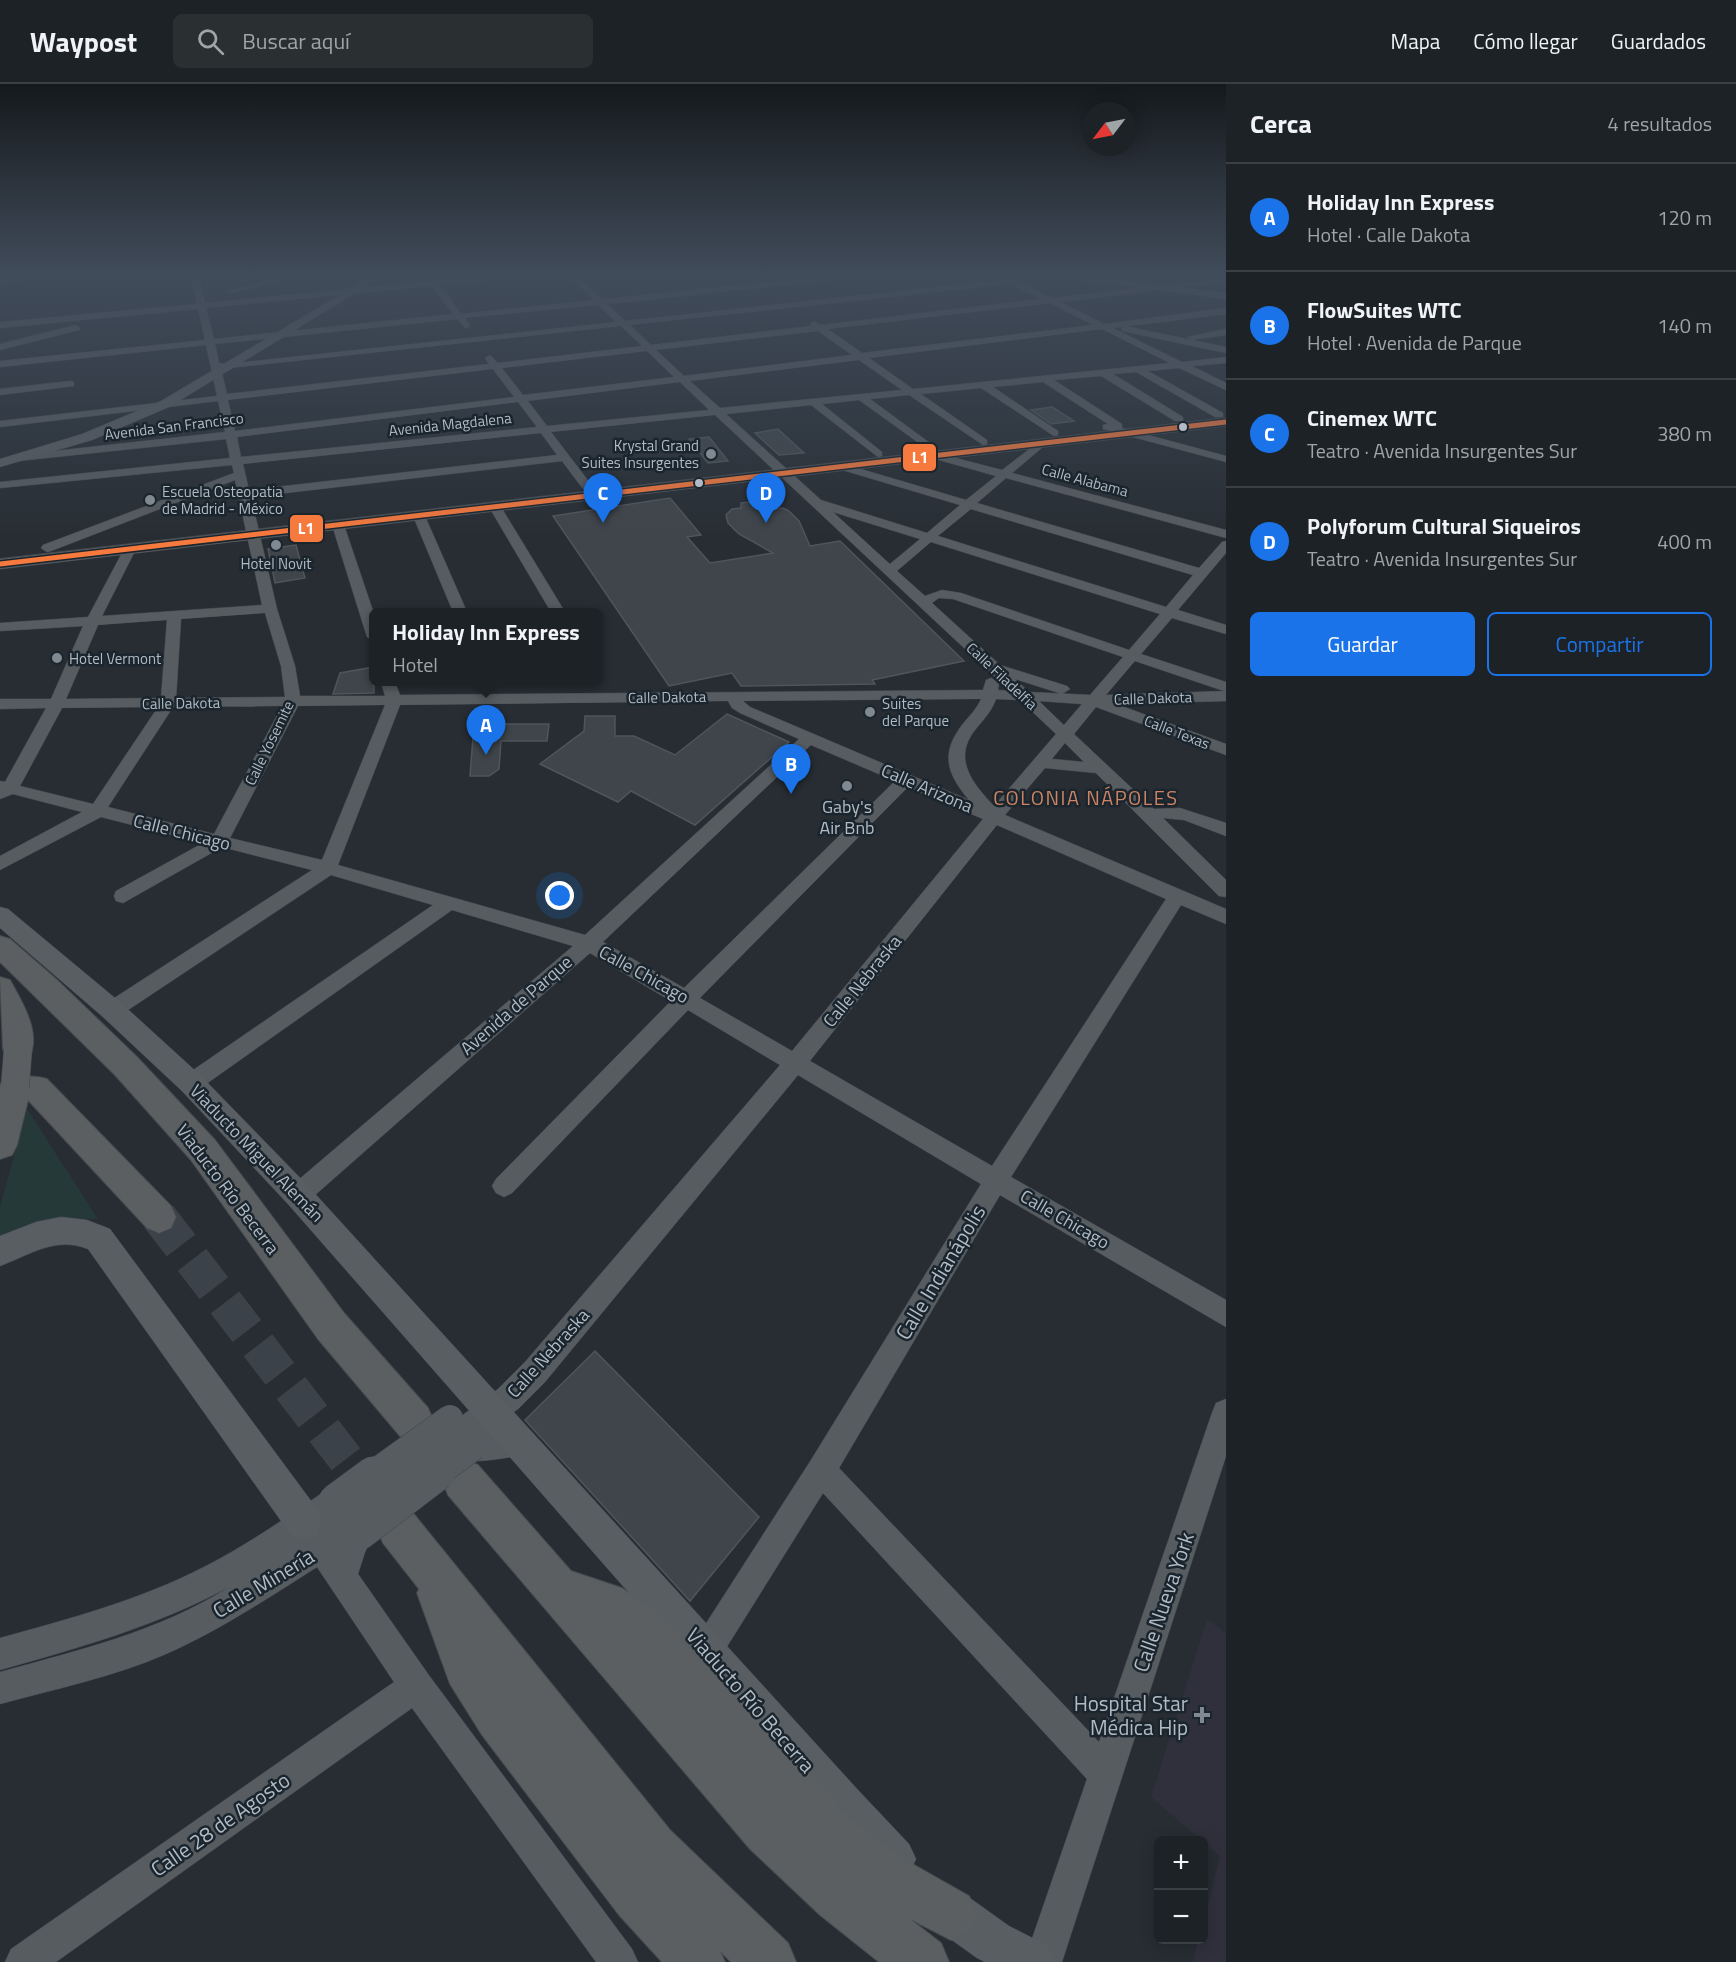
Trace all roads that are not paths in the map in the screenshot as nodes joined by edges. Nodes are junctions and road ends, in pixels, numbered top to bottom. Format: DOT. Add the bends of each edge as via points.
graph roads {
  1 [pos="217,364"];
  2 [pos="226,364"];
  3 [pos="228,364"];
  4 [pos="267,364"];
  5 [pos="515,364"];
  6 [pos="666,364"];
  7 [pos="793,364"];
  8 [pos="872,364"];
  9 [pos="1193,364"];
  10 [pos="1180,365"];
  11 [pos="496,366"];
  12 [pos="219,369"];
  13 [pos="1138,369"];
  14 [pos="1102,372"];
  15 [pos="681,378"];
  16 [pos="1044,378"];
  17 [pos="71,384"];
  18 [pos="982,384"];
  19 [pos="1226,387"];
  20 [pos="911,391"];
  21 [pos="0,392"];
  22 [pos="859,396"];
  23 [pos="222,398"];
  24 [pos="521,399"];
  25 [pos="812,401"];
  26 [pos="165,404"];
  27 [pos="142,407"];
  28 [pos="716,411"];
  29 [pos="1224,417"];
  30 [pos="1179,419"];
  31 [pos="0,424"];
  32 [pos="1118,429"];
  33 [pos="544,430"];
  34 [pos="1054,433"];
  35 [pos="230,435"];
  36 [pos="984,441"];
  37 [pos="1040,444"];
  38 [pos="933,452"];
  39 [pos="878,454"];
  40 [pos="0,456"];
  41 [pos="18,458"];
  42 [pos="565,458"];
  43 [pos="1226,459"];
  44 [pos="236,462"];
  45 [pos="0,463"];
  46 [pos="843,467"];
  47 [pos="779,470"];
  48 [pos="1004,474"];
  49 [pos="239,475"];
  50 [pos="0,485"];
  51 [pos="587,487"];
  52 [pos="243,494"];
  53 [pos="814,502"];
  54 [pos="968,504"];
  55 [pos="495,507"];
  56 [pos="419,516"];
  57 [pos="338,525"];
  58 [pos="252,530"];
  59 [pos="1226,534"];
  60 [pos="928,538"];
  61 [pos="1226,544"];
  62 [pos="47,548"];
  63 [pos="130,549"];
  64 [pos="0,553"];
  65 [pos="0,564"];
  66 [pos="889,571"];
  67 [pos="1202,573"];
  68 [pos="924,604"];
  69 [pos="458,608"];
  70 [pos="556,608"];
  71 [pos="270,609"];
  72 [pos="1168,613"];
  73 [pos="174,616"];
  74 [pos="93,620"];
  75 [pos="369,621"];
  76 [pos="0,627"];
  77 [pos="1226,630"];
  78 [pos="1131,656"];
  79 [pos="991,665"];
  80 [pos="390,686"];
  81 [pos="492,686"];
  82 [pos="602,686"];
  83 [pos="1226,687"];
  84 [pos="991,694"];
  85 [pos="1023,695"];
  86 [pos="733,696"];
  87 [pos="1226,696"];
  88 [pos="608,698"];
  89 [pos="497,699"];
  90 [pos="293,700"];
  91 [pos="394,700"];
  92 [pos="1092,700"];
  93 [pos="168,703"];
  94 [pos="0,704"];
  95 [pos="56,704"];
  96 [pos="1065,736"];
  97 [pos="809,738"];
  98 [pos="1226,750"];
  99 [pos="1041,763"];
  100 [pos="1099,768"];
  101 [pos="906,779"];
  102 [pos="3,790"];
  103 [pos="96,812"];
  104 [pos="1151,816"];
  105 [pos="994,817"];
  106 [pos="1226,831"];
  107 [pos="219,842"];
  108 [pos="0,864"];
  109 [pos="328,868"];
  110 [pos="1226,891"];
  111 [pos="123,896"];
  112 [pos="1177,896"];
  113 [pos="451,902"];
  114 [pos="0,915"];
  115 [pos="1226,917"];
  116 [pos="588,943"];
  117 [pos="0,946"];
  118 [pos="0,988"];
  119 [pos="687,998"];
  120 [pos="112,1010"];
  121 [pos="7,1052"];
  122 [pos="796,1062"];
  123 [pos="191,1083"];
  124 [pos="26,1088"];
  125 [pos="0,1145"];
  126 [pos="997,1179"];
  127 [pos="504,1186"];
  128 [pos="298,1195"];
  129 [pos="159,1217"];
  130 [pos="0,1252"];
  131 [pos="1226,1314"];
  132 [pos="485,1405"];
  133 [pos="1226,1413"];
  134 [pos="414,1422"];
  135 [pos="519,1443"];
  136 [pos="462,1445"];
  137 [pos="821,1470"];
  138 [pos="360,1520"];
  139 [pos="313,1535"];
  140 [pos="429,1568"];
  141 [pos="342,1577"];
  142 [pos="556,1588"];
  143 [pos="707,1650"];
  144 [pos="0,1653"];
  145 [pos="416,1686"];
  146 [pos="0,1688"];
  147 [pos="1105,1773"];
  148 [pos="951,1914"];
  149 [pos="24,1962"];
  150 [pos="619,1962"];
  151 [pos="698,1962"];
  152 [pos="769,1962"];
  153 [pos="922,1962"];
  154 [pos="1032,1962"];
  155 [pos="1043,1962"];
  1 -- 12 [label="street, Calle Yosemite"];
  2 -- 12 [label="main road"];
  3 -- 12 [label="main road"];
  4 -- 12 [label="street"];
  5 -- 11 [label="street"];
  6 -- 15 [label="street, Calle Filadelfia"];
  7 -- 15 [label="street, Avenida San Francisco"];
  8 -- 20 [label="street"];
  9 -- 10 [label="street, Avenida Magdalena"];
  10 -- 13 [label="street, Avenida Magdalena"];
  10 -- 19 [label="street"];
  11 -- 23 [label="street"];
  11 -- 24 [label="street"];
  12 -- 23 [label="street, Calle Yosemite"];
  12 -- 26 [label="main road"];
  12 -- 27 [label="main road"];
  13 -- 14 [label="street, Avenida Magdalena"];
  13 -- 29 [label="street"];
  14 -- 16 [label="street, Avenida Magdalena"];
  14 -- 30 [label="street"];
  15 -- 24 [label="street, Avenida San Francisco"];
  15 -- 28 [label="street, Calle Filadelfia"];
  16 -- 18 [label="street, Avenida Magdalena"];
  16 -- 32 [label="street"];
  17 -- 21 [label="street"];
  18 -- 20 [label="street, Avenida Magdalena"];
  18 -- 34 [label="street"];
  20 -- 22 [label="street, Avenida Magdalena"];
  20 -- 36 [label="street"];
  22 -- 25 [label="street, Avenida Magdalena"];
  22 -- 38 [label="street"];
  23 -- 26 [label="street"];
  23 -- 35 [label="street, Calle Yosemite"];
  24 -- 33 [label="street"];
  24 -- 35 [label="street, Avenida San Francisco"];
  25 -- 28 [label="street, Avenida Magdalena"];
  25 -- 39 [label="street"];
  26 -- 27 [label="street"];
  26 -- 41 [label="main road" via="110,429"];
  27 -- 31 [label="street"];
  27 -- 40 [label="main road" via="89,430"];
  28 -- 33 [label="street, Avenida Magdalena"];
  28 -- 47 [label="street, Calle Filadelfia"];
  29 -- 30 [label="main road"];
  29 -- 32 [label="main road"];
  30 -- 32 [label="main road"];
  32 -- 34 [label="main road"];
  32 -- 37 [label="main road"];
  32 -- 43 [label="street"];
  33 -- 42 [label="street"];
  33 -- 44 [label="street, Avenida Magdalena"];
  34 -- 36 [label="main road"];
  35 -- 41 [label="street, Avenida San Francisco"];
  35 -- 44 [label="street, Calle Yosemite"];
  36 -- 38 [label="main road"];
  37 -- 38 [label="main road"];
  37 -- 48 [label="street"];
  38 -- 39 [label="main road"];
  38 -- 46 [label="main road"];
  38 -- 48 [label="street, Calle Alabama"];
  39 -- 47 [label="main road"];
  41 -- 45 [label="main road"];
  42 -- 51 [label="street"];
  42 -- 52 [label="street"];
  44 -- 49 [label="street, Calle Yosemite"];
  44 -- 50 [label="street, Avenida Magdalena"];
  46 -- 47 [label="main road"];
  46 -- 54 [label="street"];
  47 -- 51 [label="main road"];
  47 -- 53 [label="street, Calle Filadelfia"];
  47 -- 55 [label="main road"];
  48 -- 54 [label="street"];
  48 -- 59 [label="street, Calle Alabama"];
  49 -- 52 [label="street, Calle Yosemite"];
  49 -- 62 [label="street"];
  51 -- 58 [label="main road"];
  52 -- 58 [label="street, Calle Yosemite"];
  53 -- 60 [label="street"];
  53 -- 66 [label="street, Calle Filadelfia"];
  54 -- 60 [label="street"];
  54 -- 67 [label="street"];
  55 -- 56 [label="main road"];
  55 -- 70 [label="street"];
  56 -- 57 [label="main road"];
  56 -- 69 [label="street"];
  57 -- 58 [label="main road"];
  57 -- 75 [label="street"];
  58 -- 62 [label="main road"];
  58 -- 63 [label="main road"];
  58 -- 71 [label="street, Calle Yosemite"];
  60 -- 66 [label="street"];
  60 -- 72 [label="street"];
  61 -- 67 [label="street, Calle Nebraska"];
  62 -- 64 [label="main road"];
  63 -- 65 [label="main road"];
  63 -- 74 [label="street"];
  66 -- 68 [label="street, Calle Filadelfia"];
  67 -- 72 [label="street, Calle Nebraska"];
  68 -- 78 [label="street" via="934,595 956,596"];
  68 -- 79 [label="street, Calle Filadelfia"];
  71 -- 73 [label="street"];
  71 -- 90 [label="street, Calle Yosemite" via="288,666"];
  72 -- 77 [label="street"];
  72 -- 78 [label="street, Calle Nebraska"];
  73 -- 74 [label="street"];
  73 -- 93 [label="street"];
  74 -- 76 [label="street"];
  74 -- 95 [label="street"];
  78 -- 83 [label="street"];
  78 -- 92 [label="street, Calle Nebraska"];
  79 -- 84 [label="street"];
  79 -- 85 [label="street, Calle Filadelfia"];
  79 -- 92 [label="street, Calle Texas"];
  80 -- 91 [label="street"];
  81 -- 89 [label="street"];
  82 -- 88 [label="street"];
  84 -- 85 [label="street, Calle Dakota"];
  84 -- 86 [label="street, Calle Dakota"];
  84 -- 105 [label="street" via="955,754 961,778"];
  85 -- 92 [label="street, Calle Dakota"];
  85 -- 96 [label="street, Calle Filadelfia"];
  86 -- 88 [label="street, Calle Dakota"];
  86 -- 97 [label="street, Calle Arizona" via="737,705 746,710"];
  87 -- 92 [label="street, Calle Dakota"];
  88 -- 89 [label="street, Calle Dakota"];
  89 -- 91 [label="street, Calle Dakota"];
  90 -- 91 [label="street, Calle Dakota"];
  90 -- 93 [label="street, Calle Dakota"];
  90 -- 107 [label="street, Calle Yosemite"];
  91 -- 109 [label="street"];
  92 -- 96 [label="street, Calle Nebraska"];
  92 -- 98 [label="street, Calle Texas"];
  93 -- 95 [label="street, Calle Dakota"];
  93 -- 103 [label="street"];
  94 -- 95 [label="street, Calle Dakota"];
  95 -- 102 [label="street"];
  96 -- 99 [label="street, Calle Nebraska"];
  96 -- 100 [label="street, Calle Filadelfia"];
  97 -- 101 [label="street, Calle Arizona"];
  97 -- 116 [label="street, Avenida de Parque"];
  99 -- 100 [label="street"];
  99 -- 105 [label="street, Calle Nebraska"];
  100 -- 104 [label="street, Calle Filadelfia"];
  101 -- 105 [label="street, Calle Arizona"];
  101 -- 119 [label="street"];
  102 -- 103 [label="street, Calle Chicago"];
  103 -- 107 [label="street, Calle Chicago"];
  103 -- 108 [label="street"];
  104 -- 106 [label="street" via="1169,811 1182,813"];
  104 -- 110 [label="street, Calle Filadelfia"];
  105 -- 112 [label="street, Calle Arizona"];
  105 -- 122 [label="street, Calle Nebraska"];
  107 -- 109 [label="street, Calle Chicago"];
  107 -- 111 [label="street"];
  109 -- 113 [label="street, Calle Chicago"];
  109 -- 120 [label="street"];
  112 -- 115 [label="street, Calle Arizona"];
  112 -- 126 [label="street, Calle Indianápolis"];
  113 -- 116 [label="street, Calle Chicago"];
  113 -- 123 [label="street"];
  114 -- 120 [label="main road, Viaducto Miguel Alemán"];
  116 -- 119 [label="street, Calle Chicago"];
  116 -- 128 [label="street, Avenida de Parque"];
  117 -- 134 [label="highway, Viaducto Río Becerra" via="126,1066 203,1150 331,1326"];
  118 -- 121 [label="highway" via="14,1016"];
  119 -- 122 [label="street, Calle Chicago"];
  119 -- 127 [label="street"];
  120 -- 123 [label="main road, Viaducto Miguel Alemán"];
  121 -- 124 [label="highway, bridge"];
  122 -- 126 [label="street, Calle Chicago"];
  122 -- 132 [label="street, Calle Nebraska" via="535,1371"];
  123 -- 128 [label="main road, Viaducto Miguel Alemán"];
  124 -- 125 [label="highway"];
  124 -- 129 [label="highway"];
  126 -- 131 [label="street, Calle Chicago"];
  126 -- 137 [label="street, Calle Indianápolis"];
  128 -- 132 [label="main road, Viaducto Miguel Alemán"];
  130 -- 139 [label="main road" via="26,1239 57,1231 81,1232 99,1239"];
  132 -- 135 [label="main road, Viaducto Río Becerra"];
  132 -- 136 [label="street, Calle Minería"];
  133 -- 147 [label="street, Calle Nueva York"];
  135 -- 136 [label="street"];
  135 -- 143 [label="main road, Viaducto Río Becerra"];
  136 -- 138 [label="street, bridge"];
  136 -- 138 [label="street, Calle Minería, bridge"];
  136 -- 142 [label="highway"];
  137 -- 143 [label="street, Calle Indianápolis"];
  137 -- 147 [label="street"];
  138 -- 139 [label="street, Calle Minería"];
  138 -- 140 [label="highway"];
  138 -- 141 [label="street"];
  139 -- 141 [label="street"];
  139 -- 144 [label="street, Calle Minería" via="156,1605"];
  139 -- 146 [label="street, Calle Minería" via="234,1602 156,1642"];
  140 -- 151 [label="highway" via="466,1668 499,1718 637,1897"];
  140 -- 152 [label="highway" via="652,1848"];
  141 -- 145 [label="street"];
  142 -- 148 [label="highway" via="606,1604 638,1627 834,1838 884,1876"];
  142 -- 153 [label="highway" via="768,1831 838,1897"];
  143 -- 148 [label="main road, Viaducto Río Becerra" via="843,1805"];
  145 -- 149 [label="street, Calle 28 de Agosto"];
  145 -- 150 [label="street"];
  147 -- 155 [label="street, Calle Nueva York"];
  148 -- 154 [label="main road, Viaducto Río Becerra"];
}
